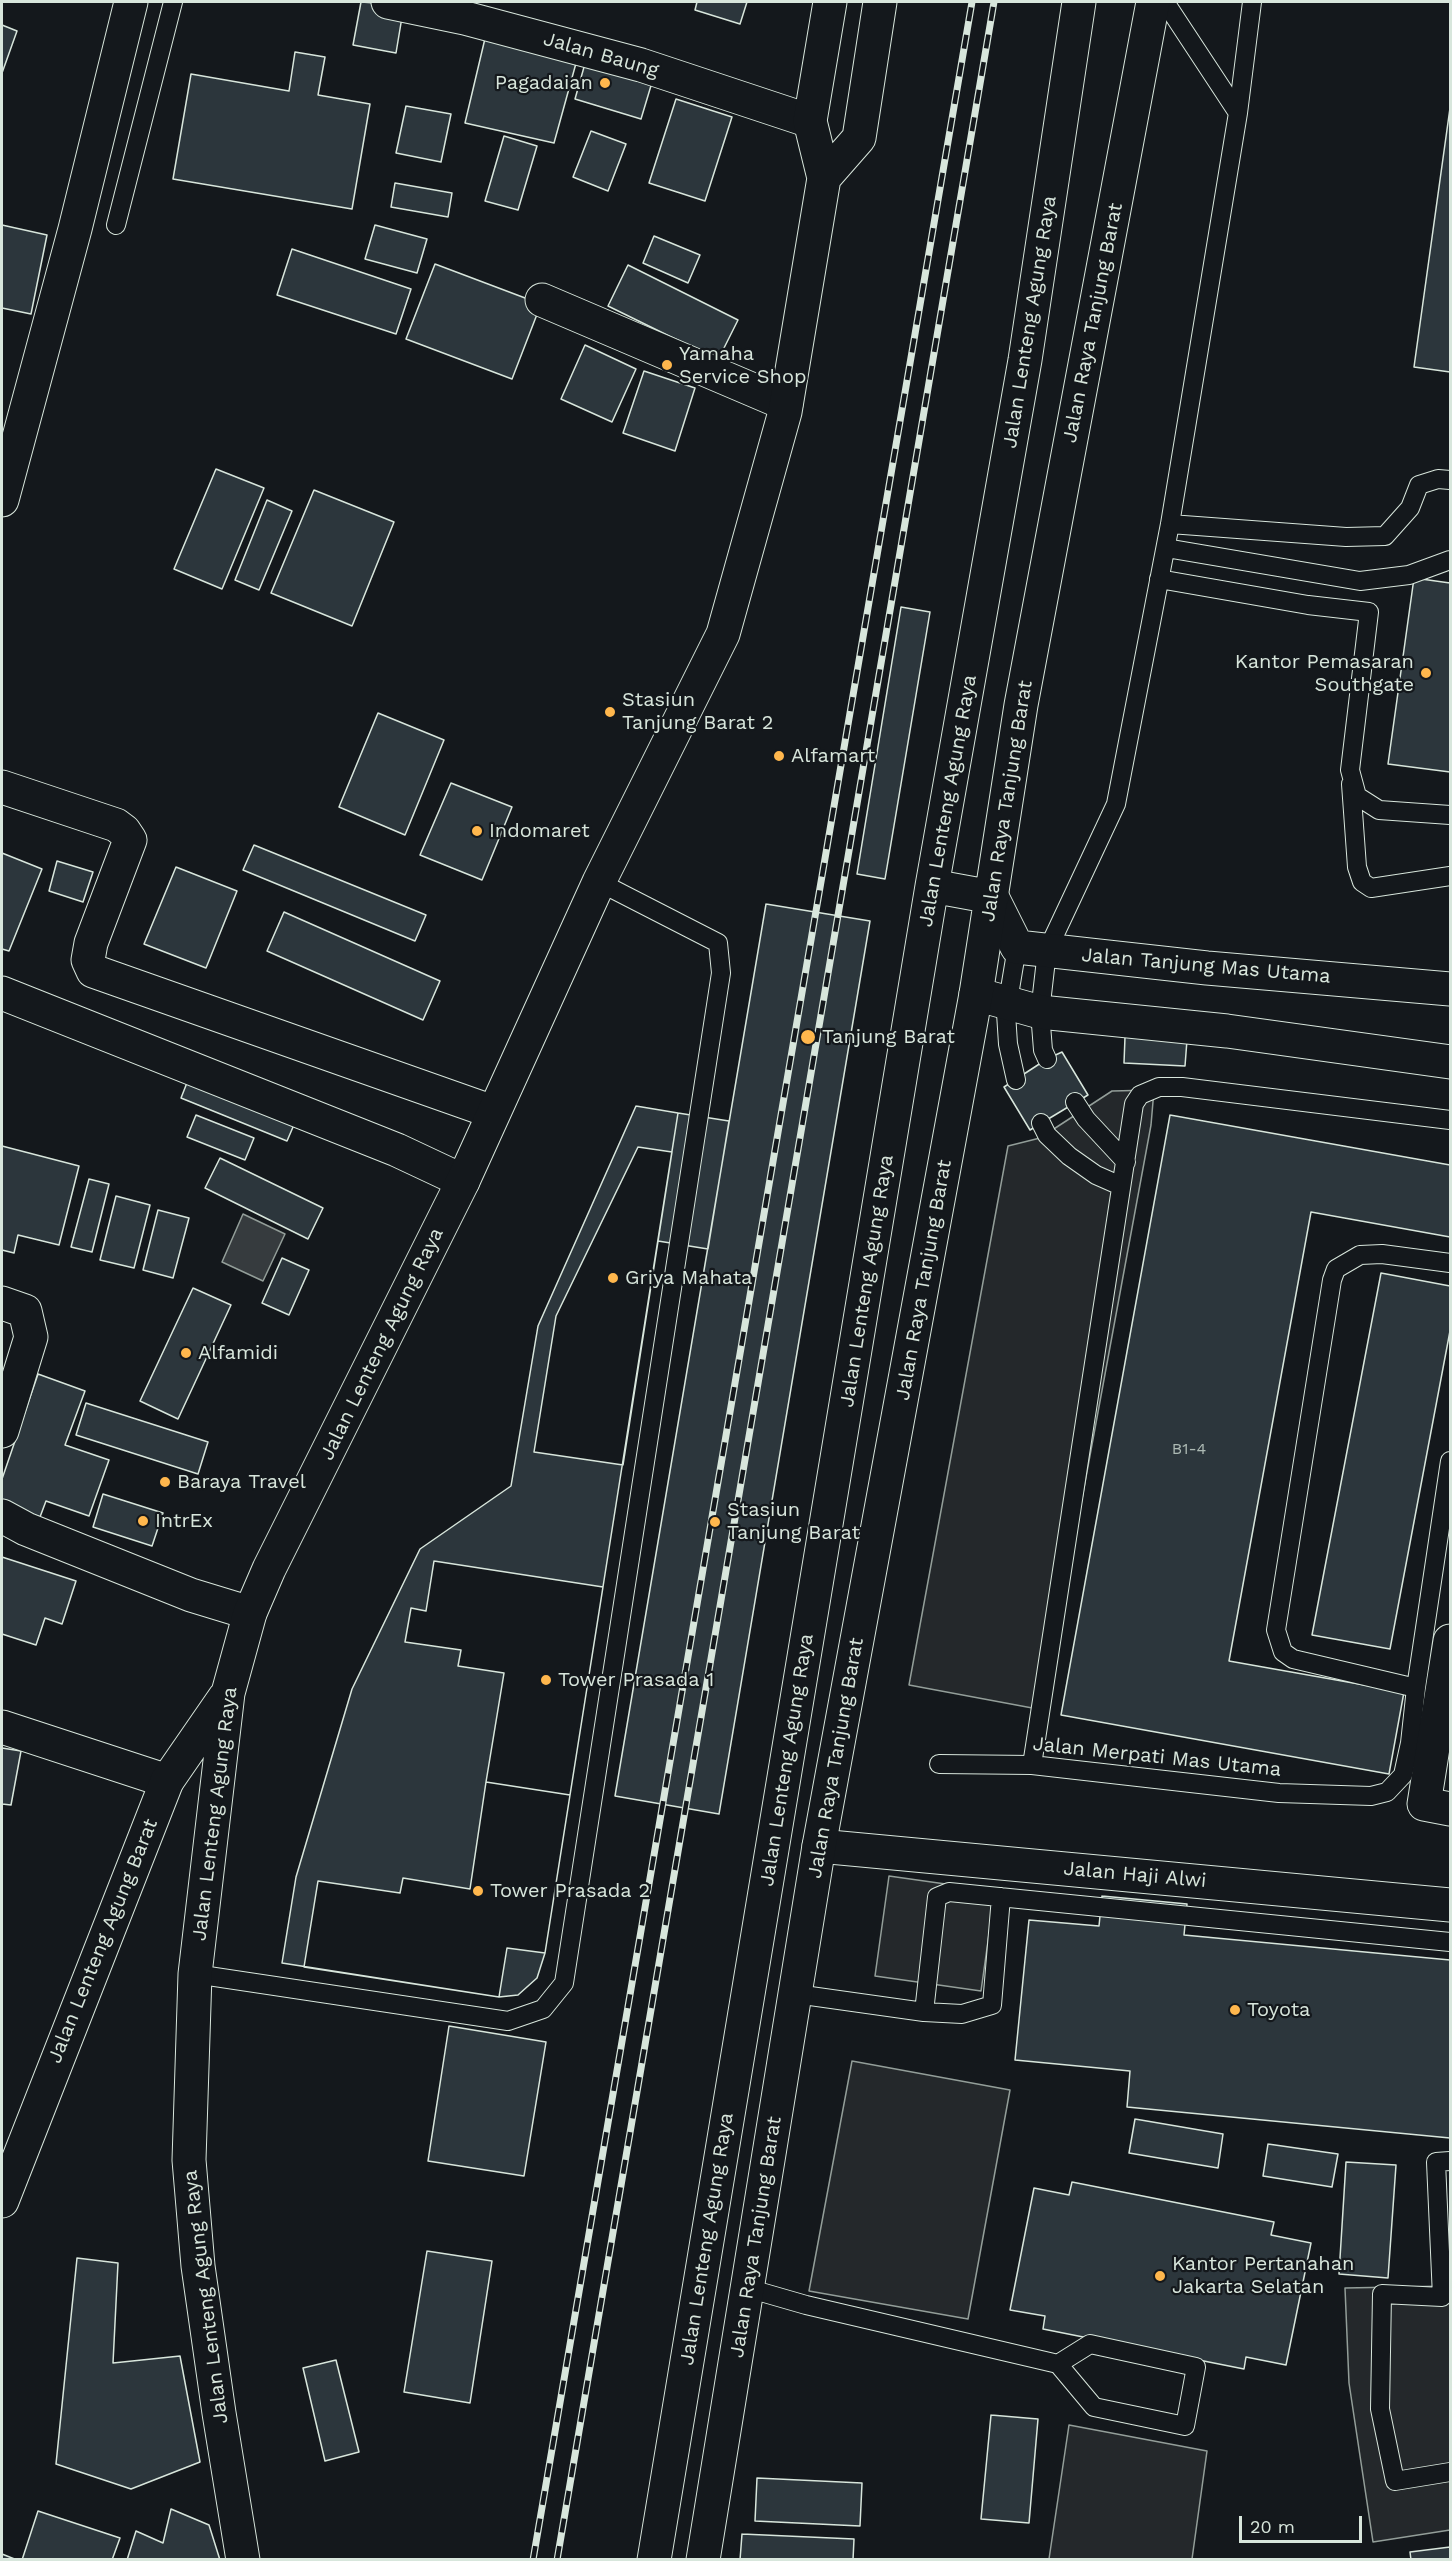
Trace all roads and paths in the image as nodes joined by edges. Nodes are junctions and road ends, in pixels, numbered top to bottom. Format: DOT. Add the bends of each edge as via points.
graph roads {
  1 [pos="131,2"];
  2 [pos="173,2"];
  3 [pos="388,2"];
  4 [pos="830,2"];
  5 [pos="880,2"];
  6 [pos="1079,2"];
  7 [pos="1154,2"];
  8 [pos="1165,2"];
  9 [pos="1252,2"];
  10 [pos="1238,113"];
  11 [pos="810,121"];
  12 [pos="824,178"];
  13 [pos="116,225"];
  14 [pos="542,300"];
  15 [pos="786,404"];
  16 [pos="1450,480"];
  17 [pos="2,500"];
  18 [pos="1170,524"];
  19 [pos="1166,548"];
  20 [pos="1450,560"];
  21 [pos="1160,579"];
  22 [pos="1350,770"];
  23 [pos="2,788"];
  24 [pos="1450,815"];
  25 [pos="1450,876"];
  26 [pos="599,882"];
  27 [pos="932,886"];
  28 [pos="992,897"];
  29 [pos="1032,949"];
  30 [pos="1450,989"];
  31 [pos="2,993"];
  32 [pos="976,994"];
  33 [pos="1008,1001"];
  34 [pos="1040,1012"];
  35 [pos="1047,1059"];
  36 [pos="1450,1062"];
  37 [pos="1016,1080"];
  38 [pos="1075,1102"];
  39 [pos="493,1112"];
  40 [pos="1450,1120"];
  41 [pos="1041,1123"];
  42 [pos="1126,1162"];
  43 [pos="463,1181"];
  44 [pos="1121,1186"];
  45 [pos="1450,1263"];
  46 [pos="2,1303"];
  47 [pos="2,1431"];
  48 [pos="1450,1461"];
  49 [pos="2,1516"];
  50 [pos="250,1613"];
  51 [pos="1450,1641"];
  52 [pos="1416,1688"];
  53 [pos="228,1693"];
  54 [pos="2,1727"];
  55 [pos="939,1764"];
  56 [pos="1032,1765"];
  57 [pos="167,1781"];
  58 [pos="1437,1807"];
  59 [pos="819,1846"];
  60 [pos="1001,1897"];
  61 [pos="1450,1905"];
  62 [pos="1450,1942"];
  63 [pos="195,1974"];
  64 [pos="796,1994"];
  65 [pos="924,2012"];
  66 [pos="1450,2161"];
  67 [pos="2,2201"];
  68 [pos="747,2288"];
  69 [pos="1058,2364"];
  70 [pos="1450,2472"];
  71 [pos="243,2559"];
  72 [pos="654,2559"];
  73 [pos="703,2559"];
  1 -- 17 [label="main road"];
  2 -- 13 [label="lane"];
  3 -- 11 [label="main road, Jalan Baung" via="465,18 640,65"];
  4 -- 11 [label="main road, Jalan Lenteng Agung Raya"];
  5 -- 12 [label="main road" via="859,138"];
  6 -- 27 [label="main road, Jalan Lenteng Agung Raya" via="1023,372"];
  7 -- 28 [label="main road, Jalan Raya Tanjung Barat" via="1021,705"];
  8 -- 10 [label="lane"];
  9 -- 10 [label="lane"];
  10 -- 18 [label="lane"];
  11 -- 12 [label="main road, Jalan Lenteng Agung Raya"];
  12 -- 15 [label="main road, Jalan Lenteng Agung Raya"];
  14 -- 15 [label="main road"];
  15 -- 26 [label="main road, Jalan Lenteng Agung Raya" via="723,634"];
  16 -- 18 [label="lane" via="1419,485 1410,508 1385,536 1346,537"];
  18 -- 19 [label="lane"];
  19 -- 20 [label="lane" via="1360,581 1409,575"];
  19 -- 21 [label="lane"];
  21 -- 22 [label="lane" via="1369,612"];
  21 -- 29 [label="lane" via="1116,804"];
  22 -- 24 [label="lane" via="1357,796 1379,810"];
  22 -- 25 [label="lane" via="1357,867 1362,882 1371,888"];
  23 -- 39 [label="main road" via="116,825 130,840 91,943 88,960 93,971"];
  26 -- 39 [label="main road, Jalan Lenteng Agung Raya"];
  26 -- 63 [label="lane" via="718,942 721,973 564,1983 543,2009 508,2021"];
  27 -- 28 [label="main road"];
  27 -- 72 [label="main road, Jalan Lenteng Agung Raya"];
  28 -- 29 [label="main road"];
  28 -- 32 [label="main road, Jalan Raya Tanjung Barat"];
  29 -- 30 [label="main road, Jalan Tanjung Mas Utama"];
  29 -- 33 [label="lane"];
  29 -- 34 [label="lane"];
  31 -- 43 [label="main road" via="397,1150"];
  32 -- 33 [label="main road"];
  32 -- 59 [label="main road, Jalan Raya Tanjung Barat"];
  33 -- 34 [label="main road"];
  33 -- 37 [label="lane" via="1007,1038"];
  34 -- 35 [label="lane" via="1042,1050"];
  34 -- 36 [label="main road" via="1227,1031"];
  38 -- 42 [label="lane"];
  39 -- 43 [label="main road, Jalan Lenteng Agung Raya"];
  40 -- 42 [label="lane" via="1159,1087 1140,1095 1134,1104"];
  41 -- 44 [label="lane" via="1069,1156"];
  42 -- 44 [label="lane"];
  43 -- 50 [label="main road, Jalan Lenteng Agung Raya"];
  44 -- 56 [label="lane"];
  45 -- 52 [label="lane" via="1382,1254 1360,1256 1336,1269 1276,1630 1283,1652 1293,1659"];
  46 -- 47 [label="main road" via="25,1311 32,1337"];
  48 -- 52 [label="lane"];
  49 -- 50 [label="main road" via="191,1595"];
  50 -- 53 [label="main road, Jalan Lenteng Agung Raya"];
  51 -- 58 [label="main road"];
  52 -- 56 [label="lane, Jalan Merpati Mas Utama" via="1403,1775 1393,1788 1378,1795 1279,1793"];
  53 -- 57 [label="main road, Jalan Lenteng Agung Barat"];
  53 -- 63 [label="main road, Jalan Lenteng Agung Raya"];
  54 -- 57 [label="main road"];
  55 -- 56 [label="lane, Jalan Merpati Mas Utama"];
  57 -- 67 [label="main road, Jalan Lenteng Agung Barat"];
  59 -- 61 [label="main road, Jalan Haji Alwi"];
  59 -- 64 [label="main road, Jalan Raya Tanjung Barat"];
  60 -- 62 [label="lane"];
  60 -- 65 [label="lane" via="992,2005 962,2014"];
  60 -- 65 [label="lane" via="957,1892 937,1897"];
  63 -- 71 [label="main road, Jalan Lenteng Agung Raya" via="189,2160 200,2277"];
  64 -- 65 [label="lane"];
  64 -- 68 [label="main road, Jalan Raya Tanjung Barat"];
  66 -- 70 [label="lane" via="1436,2162 1442,2297 1382,2294 1380,2409 1395,2481"];
  68 -- 69 [label="lane"];
  68 -- 73 [label="main road, Jalan Raya Tanjung Barat"];
  69 -- 69 [label="lane" via="1090,2344 1196,2367 1185,2427 1094,2407"];
}
